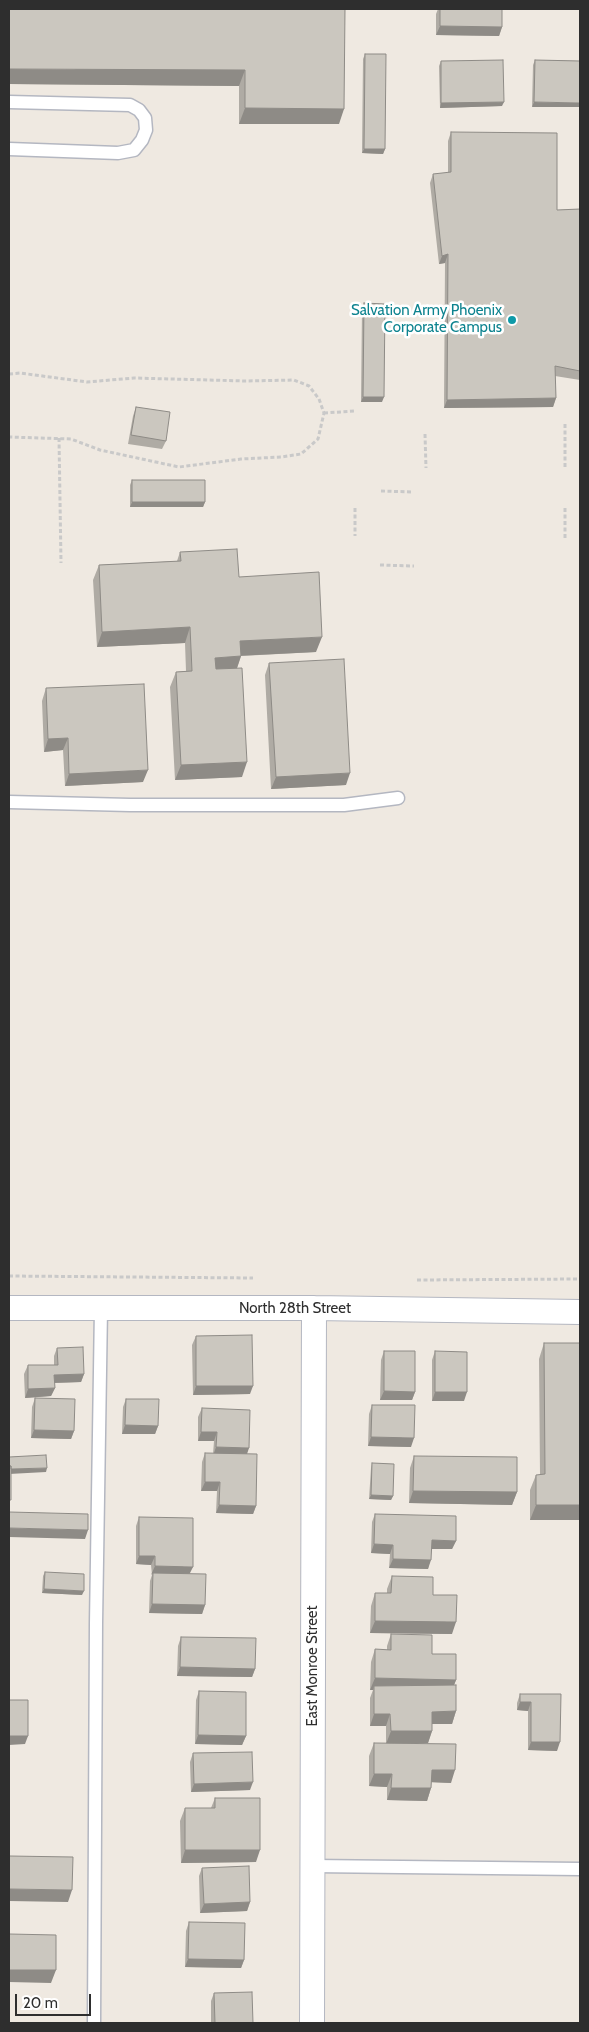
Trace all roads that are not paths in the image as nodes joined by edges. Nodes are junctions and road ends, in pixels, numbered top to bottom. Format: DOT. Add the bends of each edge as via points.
graph roads {
  1 [pos="9,102"];
  2 [pos="9,149"];
  3 [pos="398,798"];
  4 [pos="9,802"];
  5 [pos="9,1308"];
  6 [pos="101,1308"];
  7 [pos="314,1308"];
  8 [pos="580,1312"];
  9 [pos="312,1866"];
  10 [pos="580,1869"];
  11 [pos="94,2023"];
  12 [pos="312,2023"];
  1 -- 2 [label="lane" via="130,105 145,118 146,130 134,150 118,153"];
  3 -- 4 [label="lane" via="344,805 130,806"];
  5 -- 6 [label="street, North 28th Street"];
  6 -- 7 [label="street, North 28th Street"];
  6 -- 11 [label="lane"];
  7 -- 8 [label="street, North 28th Street"];
  7 -- 9 [label="street, East Monroe Street"];
  9 -- 10 [label="lane"];
  9 -- 12 [label="street, East Monroe Street"];
}
